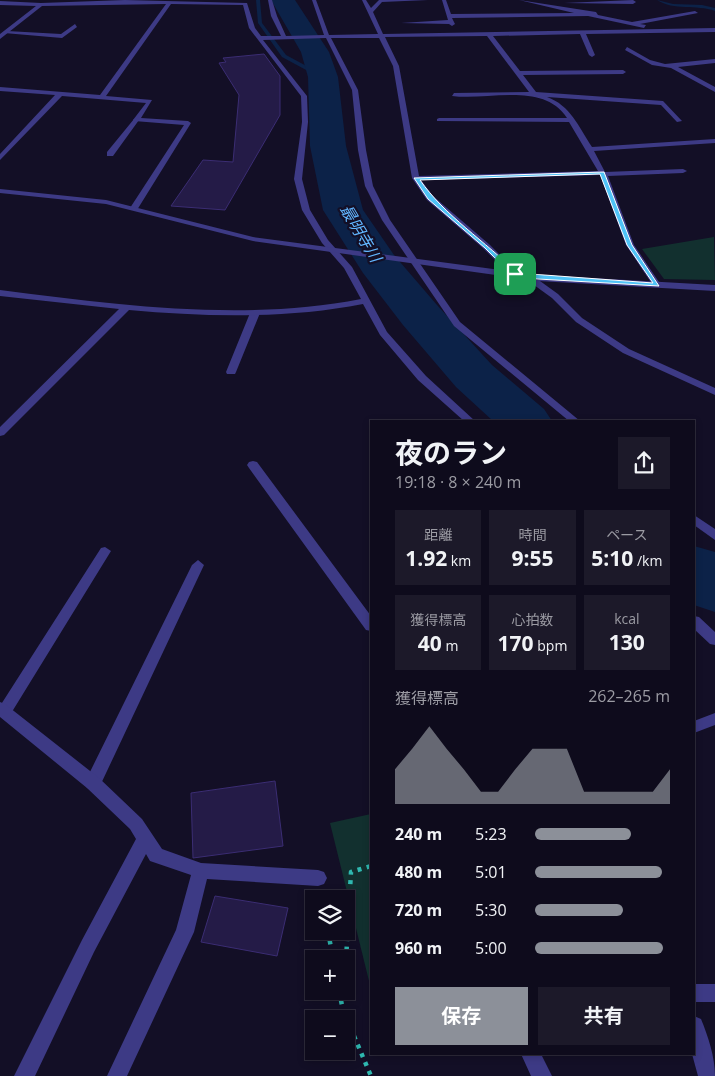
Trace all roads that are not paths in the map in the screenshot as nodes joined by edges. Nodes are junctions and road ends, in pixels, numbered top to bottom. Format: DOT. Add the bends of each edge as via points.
graph roads {
  1 [pos="4,0"];
  2 [pos="270,0"];
  3 [pos="314,0"];
  4 [pos="364,0"];
  5 [pos="426,0"];
  6 [pos="444,0"];
  7 [pos="521,0"];
  8 [pos="126,1"];
  9 [pos="631,1"];
  10 [pos="169,2"];
  11 [pos="247,2"];
  12 [pos="0,3"];
  13 [pos="541,3"];
  14 [pos="42,5"];
  15 [pos="638,6"];
  16 [pos="369,13"];
  17 [pos="695,13"];
  18 [pos="596,14"];
  19 [pos="450,19"];
  20 [pos="404,23"];
  21 [pos="631,23"];
  22 [pos="75,26"];
  23 [pos="661,30"];
  24 [pos="715,30"];
  25 [pos="582,32"];
  26 [pos="488,33"];
  27 [pos="3,34"];
  28 [pos="454,34"];
  29 [pos="382,35"];
  30 [pos="323,36"];
  31 [pos="286,37"];
  32 [pos="261,38"];
  33 [pos="627,49"];
  34 [pos="592,55"];
  35 [pos="715,61"];
  36 [pos="672,66"];
  37 [pos="623,72"];
  38 [pos="519,73"];
  39 [pos="0,89"];
  40 [pos="715,90"];
  41 [pos="534,94"];
  42 [pos="59,95"];
  43 [pos="454,95"];
  44 [pos="102,98"];
  45 [pos="136,120"];
  46 [pos="439,120"];
  47 [pos="571,120"];
  48 [pos="679,120"];
  49 [pos="709,140"];
  50 [pos="590,149"];
  51 [pos="110,154"];
  52 [pos="0,158"];
  53 [pos="683,171"];
  54 [pos="602,173"];
  55 [pos="416,178"];
  56 [pos="0,191"];
  57 [pos="134,208"];
  58 [pos="338,251"];
  59 [pos="414,261"];
  60 [pos="515,274"];
  61 [pos="657,285"];
  62 [pos="715,288"];
  63 [pos="0,293"];
  64 [pos="367,302"];
  65 [pos="125,308"];
  66 [pos="255,313"];
  67 [pos="231,372"];
  68 [pos="715,392"];
  69 [pos="469,420"];
  70 [pos="574,420"];
  71 [pos="0,433"];
  72 [pos="253,465"];
  73 [pos="695,521"];
  74 [pos="715,536"];
  75 [pos="105,551"];
  76 [pos="198,565"];
  77 [pos="695,621"];
  78 [pos="370,625"];
  79 [pos="715,640"];
  80 [pos="2,709"];
  81 [pos="715,719"];
  82 [pos="695,727"];
  83 [pos="93,783"];
  84 [pos="145,838"];
  85 [pos="202,871"];
  86 [pos="318,878"];
  87 [pos="695,992"];
  88 [pos="715,993"];
  89 [pos="695,1030"];
  90 [pos="532,1055"];
  91 [pos="24,1076"];
  92 [pos="117,1076"];
  93 [pos="542,1076"];
  94 [pos="708,1076"];
  1 -- 12 [label="street"];
  2 -- 31 [label="street" via="274,16"];
  3 -- 30 [label="street"];
  4 -- 16 [label="street"];
  5 -- 16 [label="street" via="380,1"];
  6 -- 19 [label="street"];
  7 -- 13 [label="street"];
  8 -- 10 [label="street"];
  8 -- 14 [label="street"];
  9 -- 13 [label="street"];
  9 -- 15 [label="street"];
  10 -- 11 [label="street"];
  10 -- 44 [label="street"];
  11 -- 32 [label="street" via="252,28"];
  12 -- 14 [label="street"];
  13 -- 18 [label="street"];
  14 -- 27 [label="street"];
  16 -- 29 [label="street"];
  17 -- 21 [label="street"];
  18 -- 19 [label="street"];
  18 -- 21 [label="street"];
  19 -- 20 [label="street"];
  19 -- 28 [label="street"];
  21 -- 23 [label="street"];
  22 -- 27 [label="street" via="62,36"];
  23 -- 24 [label="street"];
  23 -- 25 [label="street"];
  25 -- 26 [label="street"];
  25 -- 34 [label="street"];
  26 -- 28 [label="street"];
  26 -- 38 [label="street"];
  28 -- 29 [label="street"];
  29 -- 30 [label="street"];
  29 -- 55 [label="street" via="396,66"];
  30 -- 31 [label="street"];
  30 -- 59 [label="street" via="355,90 369,186 386,220"];
  31 -- 32 [label="street"];
  32 -- 58 [label="street" via="304,96 305,122 298,179 306,210"];
  33 -- 36 [label="street" via="648,63"];
  35 -- 36 [label="street"];
  36 -- 40 [label="street"];
  37 -- 38 [label="street"];
  38 -- 41 [label="street"];
  39 -- 42 [label="street"];
  41 -- 43 [label="street"];
  41 -- 47 [label="street" via="555,102"];
  41 -- 48 [label="street" via="663,103"];
  42 -- 44 [label="street"];
  42 -- 52 [label="street"];
  44 -- 45 [label="street" via="150,100"];
  45 -- 51 [label="street"];
  45 -- 57 [label="street" via="188,123"];
  46 -- 47 [label="street"];
  47 -- 50 [label="street"];
  49 -- 50 [label="street"];
  50 -- 54 [label="street"];
  53 -- 54 [label="street"];
  54 -- 55 [label="street"];
  54 -- 61 [label="street" via="630,245"];
  55 -- 60 [label="street" via="430,198"];
  56 -- 57 [label="street"];
  57 -- 58 [label="street" via="252,238"];
  58 -- 59 [label="street"];
  58 -- 64 [label="street"];
  59 -- 60 [label="street"];
  59 -- 70 [label="street" via="457,324"];
  60 -- 61 [label="street"];
  60 -- 68 [label="street" via="537,283 579,320 626,351"];
  61 -- 62 [label="street"];
  63 -- 65 [label="street"];
  64 -- 66 [label="street"];
  64 -- 69 [label="street" via="383,333 422,378"];
  65 -- 66 [label="street"];
  65 -- 71 [label="street"];
  66 -- 67 [label="street"];
  72 -- 78 [label="street"];
  73 -- 74 [label="street"];
  75 -- 80 [label="street"];
  76 -- 83 [label="street"];
  77 -- 79 [label="street"];
  80 -- 83 [label="street"];
  81 -- 82 [label="street"];
  83 -- 84 [label="street" via="136,824"];
  84 -- 85 [label="street" via="156,855"];
  84 -- 91 [label="street"];
  85 -- 86 [label="street"];
  85 -- 92 [label="street" via="185,932"];
  87 -- 88 [label="street"];
  89 -- 94 [label="street"];
  90 -- 93 [label="street"];
}
